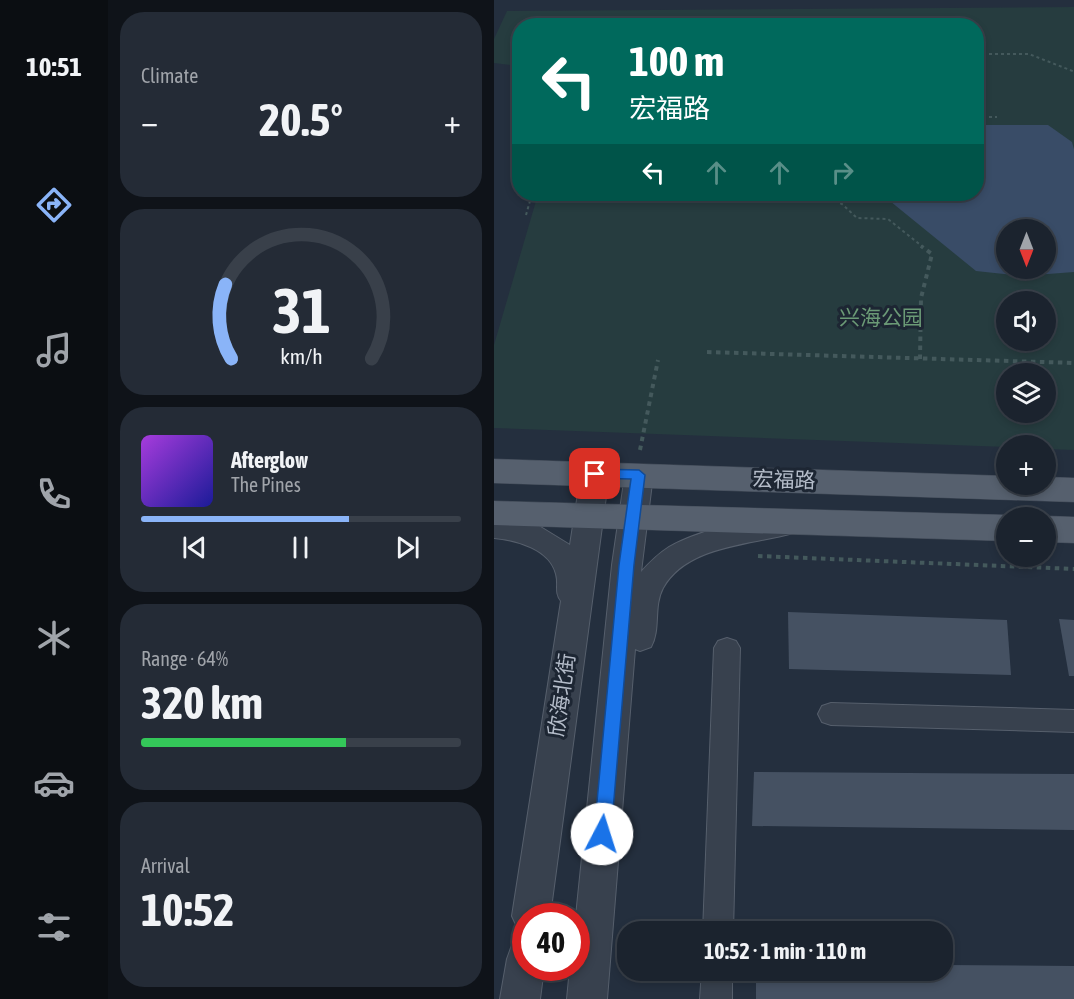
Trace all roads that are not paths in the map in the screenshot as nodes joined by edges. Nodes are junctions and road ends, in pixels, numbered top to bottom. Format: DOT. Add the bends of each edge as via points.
graph roads {
  1 [pos="639,462"];
  2 [pos="494,471"];
  3 [pos="595,474"];
  4 [pos="1074,490"];
  5 [pos="494,513"];
  6 [pos="587,515"];
  7 [pos="633,516"];
  8 [pos="798,521"];
  9 [pos="494,527"];
  10 [pos="996,528"];
  11 [pos="1056,529"];
  12 [pos="1074,530"];
  13 [pos="571,636"];
  14 [pos="727,648"];
  15 [pos="831,714"];
  16 [pos="1074,721"];
  17 [pos="602,834"];
  18 [pos="533,903"];
  19 [pos="718,921"];
  20 [pos="523,981"];
  21 [pos="717,981"];
  22 [pos="520,999"];
  23 [pos="587,999"];
  24 [pos="716,999"];
  1 -- 3 [label="main road, 宏福路"];
  1 -- 4 [label="main road, 宏福路"];
  1 -- 7 [label="street"];
  2 -- 3 [label="main road, 宏福路"];
  3 -- 6 [label="street, 欣海北街"];
  5 -- 6 [label="main road, 宏福路"];
  6 -- 7 [label="main road, 宏福路"];
  6 -- 13 [label="street, 欣海北街"];
  7 -- 8 [label="main road, 宏福路"];
  7 -- 17 [label="street"];
  8 -- 10 [label="main road, 宏福路"];
  8 -- 17 [label="street" via="708,540 677,556 653,578 643,600 631,733"];
  9 -- 13 [label="street" via="540,539 557,549 571,574"];
  11 -- 12 [label="main road"];
  13 -- 18 [label="street, 欣海北街"];
  14 -- 19 [label="street"];
  15 -- 16 [label="street"];
  17 -- 23 [label="street"];
  20 -- 22 [label="street"];
  21 -- 24 [label="street"];
}
